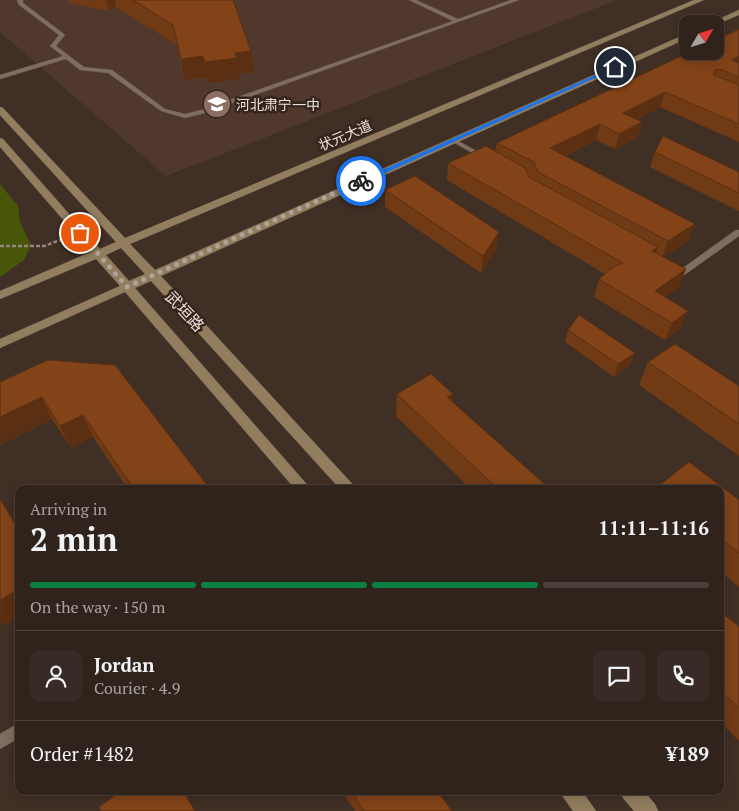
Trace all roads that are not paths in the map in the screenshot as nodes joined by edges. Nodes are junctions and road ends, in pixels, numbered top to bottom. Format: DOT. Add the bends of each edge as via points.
graph roads {
  1 [pos="20,0"];
  2 [pos="412,0"];
  3 [pos="516,0"];
  4 [pos="700,0"];
  5 [pos="739,12"];
  6 [pos="724,19"];
  7 [pos="458,21"];
  8 [pos="679,39"];
  9 [pos="67,57"];
  10 [pos="0,77"];
  11 [pos="0,110"];
  12 [pos="453,140"];
  13 [pos="0,142"];
  14 [pos="494,163"];
  15 [pos="739,232"];
  16 [pos="123,243"];
  17 [pos="98,254"];
  18 [pos="664,264"];
  19 [pos="152,275"];
  20 [pos="127,287"];
  21 [pos="0,295"];
  22 [pos="0,344"];
  23 [pos="300,485"];
  24 [pos="346,485"];
  25 [pos="15,733"];
  26 [pos="0,742"];
  27 [pos="572,795"];
  28 [pos="634,795"];
  29 [pos="586,811"];
  30 [pos="648,811"];
  1 -- 9 [label="lane" via="62,35 53,46"];
  2 -- 7 [label="lane"];
  3 -- 7 [label="lane"];
  4 -- 16 [label="main road, 状元大道"];
  5 -- 6 [label="main road"];
  7 -- 9 [label="lane" via="185,116 163,110 110,71 82,69"];
  8 -- 12 [label="main road"];
  9 -- 10 [label="lane"];
  11 -- 16 [label="main road, 武垣路"];
  12 -- 14 [label="lane"];
  12 -- 19 [label="main road"];
  13 -- 17 [label="main road, 武垣路"];
  15 -- 18 [label="lane" via="680,274"];
  16 -- 17 [label="main road, 状元大道"];
  16 -- 19 [label="main road, 武垣路"];
  17 -- 20 [label="main road, 武垣路"];
  17 -- 21 [label="main road, 状元大道"];
  19 -- 20 [label="main road"];
  19 -- 24 [label="main road, 武垣路"];
  20 -- 22 [label="main road"];
  20 -- 23 [label="main road, 武垣路"];
  25 -- 26 [label="lane"];
  27 -- 29 [label="main road"];
  28 -- 30 [label="main road"];
}
